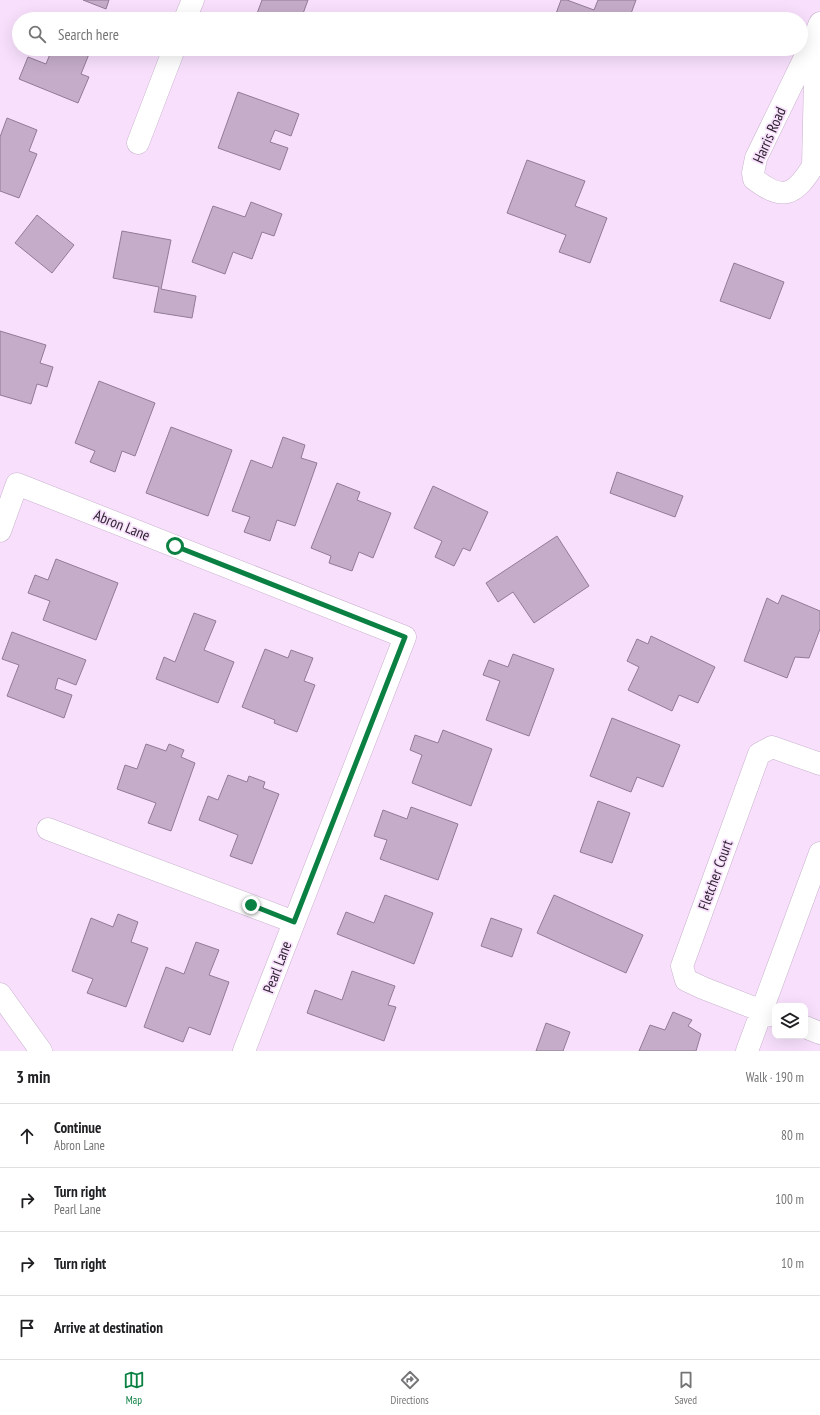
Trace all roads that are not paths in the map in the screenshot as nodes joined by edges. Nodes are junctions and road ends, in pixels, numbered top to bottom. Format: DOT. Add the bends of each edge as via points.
graph roads {
  1 [pos="193,0"];
  2 [pos="188,12"];
  3 [pos="818,29"];
  4 [pos="808,50"];
  5 [pos="171,56"];
  6 [pos="805,56"];
  7 [pos="138,143"];
  8 [pos="0,531"];
  9 [pos="405,637"];
  10 [pos="820,764"];
  11 [pos="48,830"];
  12 [pos="820,853"];
  13 [pos="294,922"];
  14 [pos="0,994"];
  15 [pos="769,1014"];
  16 [pos="808,1028"];
  17 [pos="820,1033"];
  18 [pos="41,1051"];
  19 [pos="244,1051"];
  20 [pos="747,1051"];
  1 -- 2 [label="street"];
  3 -- 4 [label="street, Harris Road"];
  3 -- 6 [label="street, Harris Road" via="813,166 804,180 791,191 780,194 765,188 754,179 753,172 756,158"];
  5 -- 7 [label="street"];
  8 -- 9 [label="street, Abron Lane" via="17,484"];
  9 -- 13 [label="street, Pearl Lane"];
  10 -- 15 [label="street, Fletcher Court" via="772,747 759,754 682,966 686,980"];
  11 -- 13 [label="street"];
  12 -- 15 [label="street"];
  13 -- 19 [label="street, Pearl Lane"];
  14 -- 18 [label="street"];
  15 -- 20 [label="street"];
  16 -- 17 [label="street"];
}
